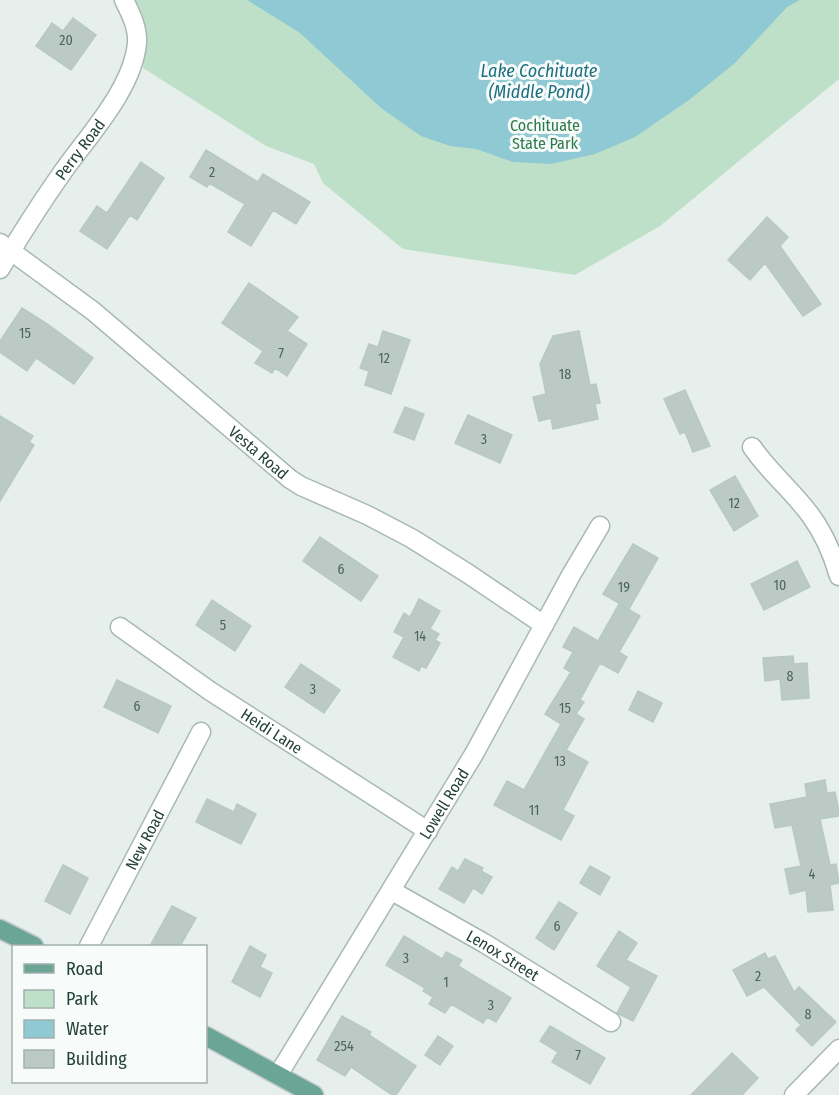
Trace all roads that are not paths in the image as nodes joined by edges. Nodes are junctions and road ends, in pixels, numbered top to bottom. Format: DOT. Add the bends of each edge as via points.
graph roads {
  1 [pos="124,0"];
  2 [pos="5,247"];
  3 [pos="0,269"];
  4 [pos="752,447"];
  5 [pos="600,526"];
  6 [pos="839,576"];
  7 [pos="544,625"];
  8 [pos="120,627"];
  9 [pos="201,732"];
  10 [pos="428,831"];
  11 [pos="392,891"];
  12 [pos="0,929"];
  13 [pos="32,945"];
  14 [pos="90,945"];
  15 [pos="611,1022"];
  16 [pos="207,1036"];
  17 [pos="839,1049"];
  18 [pos="278,1075"];
  19 [pos="314,1095"];
  20 [pos="794,1095"];
  1 -- 2 [label="street, Perry Road" via="134,21 137,43 132,66 120,90"];
  2 -- 3 [label="street, Perry Road"];
  2 -- 7 [label="street, Vesta Road" via="93,311 290,479 411,538"];
  4 -- 6 [label="street" via="812,517 826,540"];
  5 -- 7 [label="street, Lowell Road"];
  7 -- 10 [label="street, Lowell Road"];
  8 -- 10 [label="street, Heidi Lane" via="210,691"];
  9 -- 14 [label="street, New Road"];
  10 -- 11 [label="street, Lowell Road"];
  11 -- 15 [label="street, Lenox Street"];
  11 -- 18 [label="street, Lowell Road"];
  12 -- 13 [label="main road"];
  16 -- 18 [label="main road"];
  17 -- 20 [label="street"];
  18 -- 19 [label="main road"];
}
